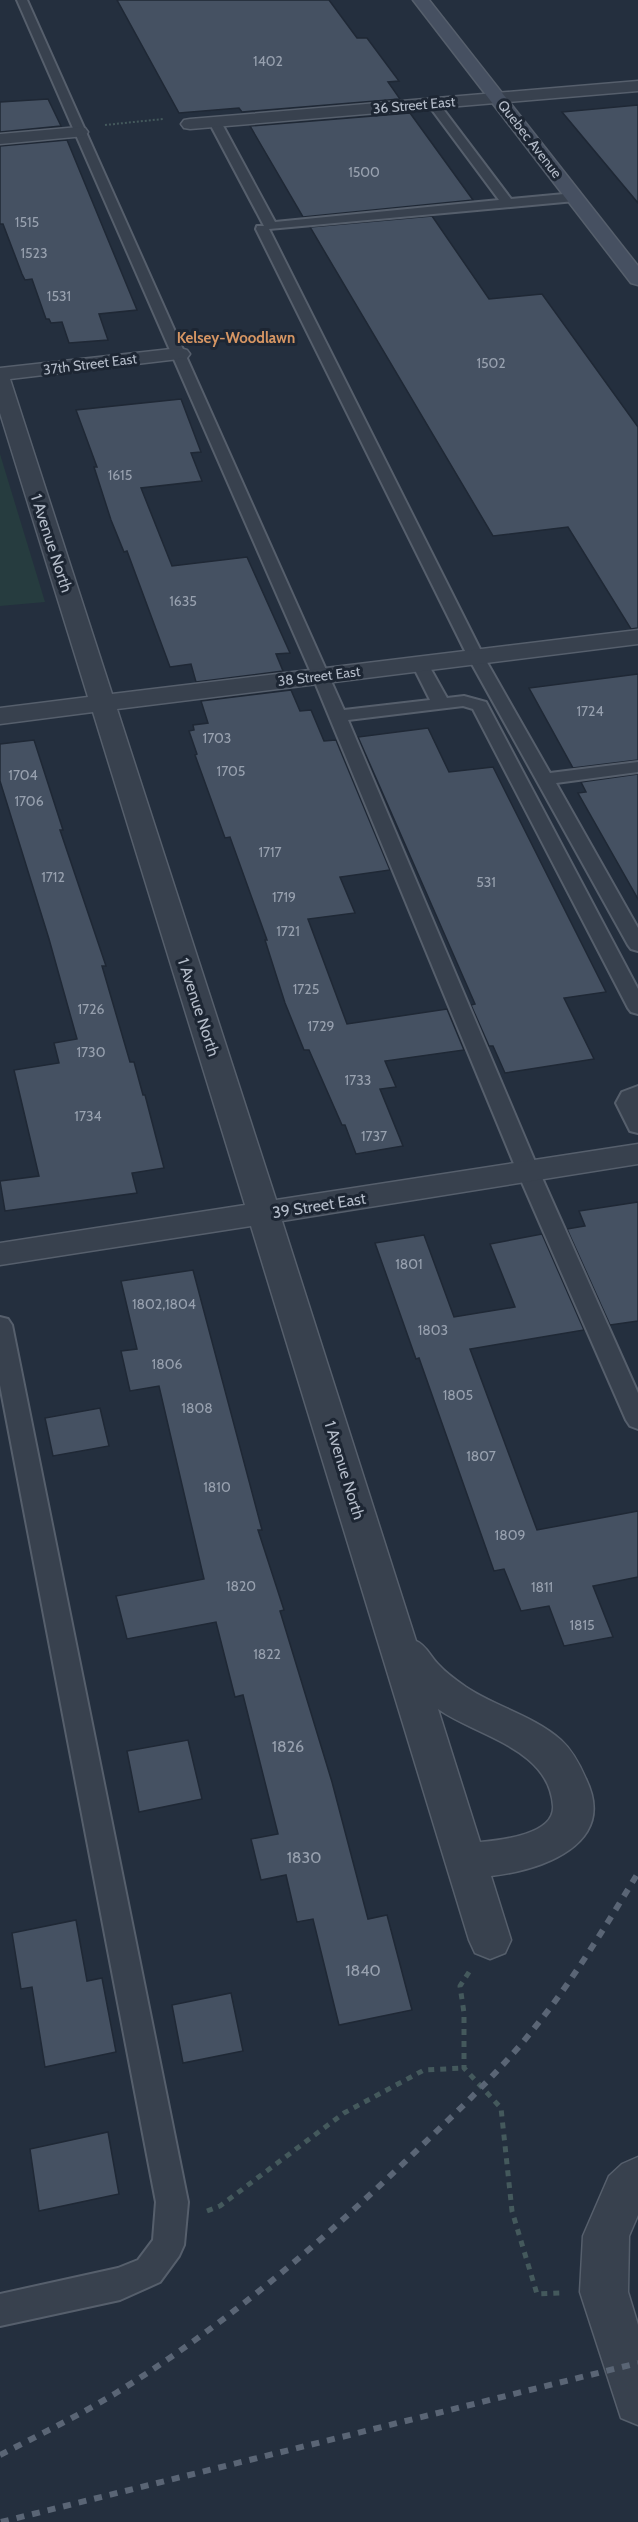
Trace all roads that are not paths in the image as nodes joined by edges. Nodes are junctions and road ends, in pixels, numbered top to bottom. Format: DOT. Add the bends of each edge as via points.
graph roads {
  1 [pos="22,0"];
  2 [pos="421,0"];
  3 [pos="638,86"];
  4 [pos="498,98"];
  5 [pos="433,103"];
  6 [pos="215,122"];
  7 [pos="190,124"];
  8 [pos="79,132"];
  9 [pos="0,139"];
  10 [pos="575,197"];
  11 [pos="508,204"];
  12 [pos="262,230"];
  13 [pos="638,279"];
  14 [pos="180,354"];
  15 [pos="0,377"];
  16 [pos="638,637"];
  17 [pos="476,657"];
  18 [pos="420,664"];
  19 [pos="321,675"];
  20 [pos="103,703"];
  21 [pos="441,704"];
  22 [pos="0,716"];
  23 [pos="338,716"];
  24 [pos="638,767"];
  25 [pos="544,779"];
  26 [pos="638,945"];
  27 [pos="638,1008"];
  28 [pos="638,1093"];
  29 [pos="638,1126"];
  30 [pos="638,1154"];
  31 [pos="528,1171"];
  32 [pos="264,1214"];
  33 [pos="0,1254"];
  34 [pos="0,1325"];
  35 [pos="638,1420"];
  36 [pos="396,1635"];
  37 [pos="465,1861"];
  38 [pos="490,1940"];
  39 [pos="631,2185"];
  40 [pos="0,2310"];
  41 [pos="638,2401"];
  1 -- 8 [label="lane"];
  2 -- 4 [label="street, Quebec Avenue"];
  3 -- 4 [label="street, 36 Street East"];
  4 -- 5 [label="street, 36 Street East"];
  4 -- 10 [label="street, Quebec Avenue"];
  5 -- 6 [label="street, 36 Street East"];
  5 -- 11 [label="lane"];
  6 -- 7 [label="street, 36 Street East"];
  6 -- 11 [label="lane" via="271,226"];
  8 -- 9 [label="street"];
  8 -- 14 [label="lane"];
  10 -- 11 [label="lane"];
  10 -- 13 [label="street, Quebec Avenue"];
  12 -- 17 [label="lane"];
  14 -- 15 [label="street, 37th Street East"];
  14 -- 19 [label="lane"];
  15 -- 20 [label="street, 1 Avenue North"];
  16 -- 17 [label="street, 38 Street East"];
  17 -- 18 [label="street, 38 Street East"];
  17 -- 25 [label="lane"];
  18 -- 19 [label="street, 38 Street East"];
  18 -- 21 [label="lane"];
  19 -- 20 [label="street, 38 Street East"];
  19 -- 23 [label="lane"];
  20 -- 22 [label="street, 38 Street East"];
  20 -- 32 [label="street, 1 Avenue North"];
  21 -- 23 [label="lane"];
  21 -- 27 [label="lane" via="465,701 480,706"];
  23 -- 31 [label="lane"];
  24 -- 25 [label="lane"];
  25 -- 26 [label="lane"];
  28 -- 29 [label="lane" via="629,1097 627,1103"];
  30 -- 31 [label="street, 39 Street East"];
  31 -- 32 [label="street, 39 Street East"];
  31 -- 35 [label="lane"];
  32 -- 33 [label="street, 39 Street East"];
  32 -- 36 [label="street, 1 Avenue North"];
  34 -- 40 [label="lane" via="172,2202 168,2245 149,2271 120,2284"];
  36 -- 37 [label="street, 1 Avenue North"];
  36 -- 37 [label="street, 1 Avenue North" via="420,1672 441,1693 546,1751 564,1773 573,1797 571,1820 556,1840 532,1852"];
  37 -- 38 [label="street, 1 Avenue North"];
  39 -- 41 [label="street" via="606,2236 604,2292"];
}
